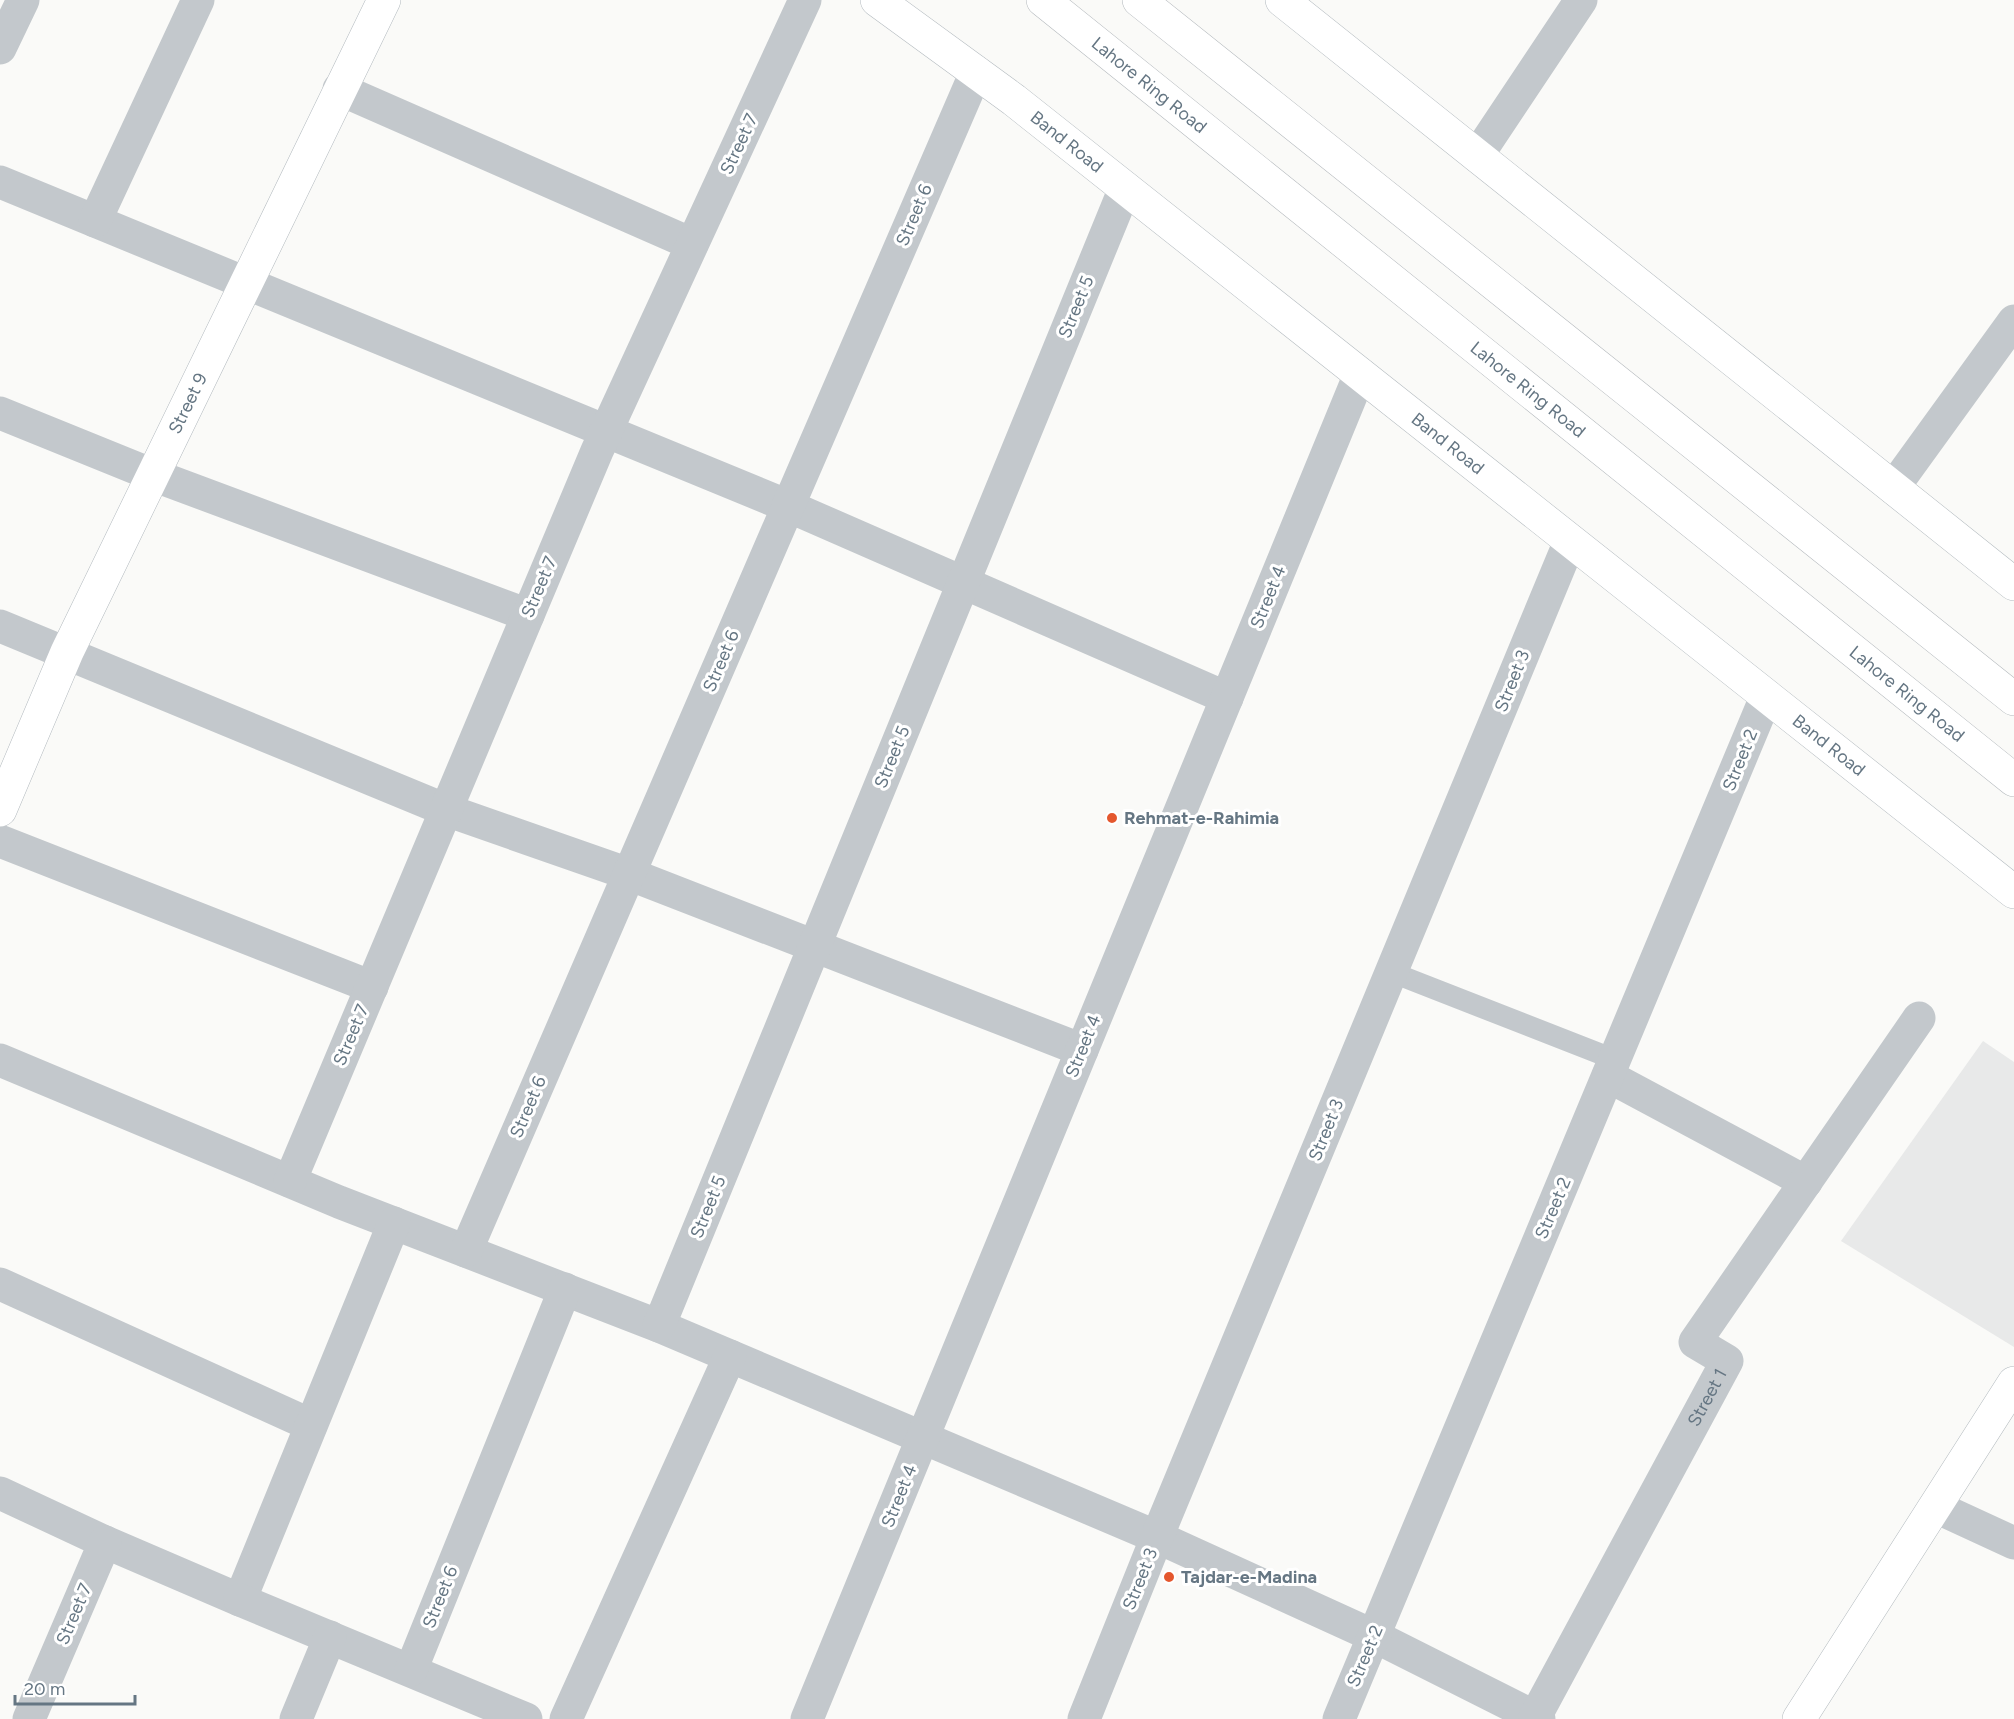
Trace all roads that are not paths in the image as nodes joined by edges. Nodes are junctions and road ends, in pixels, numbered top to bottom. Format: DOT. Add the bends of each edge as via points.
graph roads {
  1 [pos="23,0"];
  2 [pos="198,0"];
  3 [pos="384,0"];
  4 [pos="805,0"];
  5 [pos="877,0"];
  6 [pos="1043,0"];
  7 [pos="1139,0"];
  8 [pos="1282,0"];
  9 [pos="1581,0"];
  10 [pos="0,48"];
  11 [pos="976,72"];
  12 [pos="339,89"];
  13 [pos="1477,156"];
  14 [pos="0,182"];
  15 [pos="1125,188"];
  16 [pos="95,221"];
  17 [pos="692,244"];
  18 [pos="246,282"];
  19 [pos="2014,321"];
  20 [pos="1360,374"];
  21 [pos="0,412"];
  22 [pos="606,431"];
  23 [pos="153,475"];
  24 [pos="1893,488"];
  25 [pos="788,506"];
  26 [pos="1570,541"];
  27 [pos="964,583"];
  28 [pos="2014,584"];
  29 [pos="528,615"];
  30 [pos="0,626"];
  31 [pos="67,652"];
  32 [pos="1766,697"];
  33 [pos="1227,698"];
  34 [pos="2014,699"];
  35 [pos="2014,780"];
  36 [pos="0,810"];
  37 [pos="446,810"];
  38 [pos="0,842"];
  39 [pos="629,874"];
  40 [pos="2014,892"];
  41 [pos="814,946"];
  42 [pos="1391,972"];
  43 [pos="372,987"];
  44 [pos="1919,1018"];
  45 [pos="1082,1050"];
  46 [pos="0,1060"];
  47 [pos="1612,1068"];
  48 [pos="290,1181"];
  49 [pos="1806,1182"];
  50 [pos="394,1223"];
  51 [pos="466,1251"];
  52 [pos="0,1284"];
  53 [pos="565,1289"];
  54 [pos="659,1326"];
  55 [pos="730,1356"];
  56 [pos="2014,1383"];
  57 [pos="311,1425"];
  58 [pos="923,1438"];
  59 [pos="0,1493"];
  60 [pos="1936,1507"];
  61 [pos="1157,1537"];
  62 [pos="105,1542"];
  63 [pos="2014,1543"];
  64 [pos="240,1600"];
  65 [pos="1374,1636"];
  66 [pos="330,1637"];
  67 [pos="411,1670"];
  68 [pos="1537,1718"];
  69 [pos="29,1719"];
  70 [pos="296,1719"];
  71 [pos="526,1719"];
  72 [pos="566,1719"];
  73 [pos="807,1719"];
  74 [pos="1084,1719"];
  75 [pos="1339,1719"];
  76 [pos="1799,1719"];
  1 -- 10 [label="street"];
  2 -- 16 [label="street"];
  3 -- 12 [label="main road, Street 9"];
  4 -- 17 [label="street, Street 7"];
  5 -- 11 [label="main road, Band Road"];
  6 -- 35 [label="main road, Lahore Ring Road"];
  7 -- 34 [label="main road"];
  8 -- 13 [label="main road"];
  9 -- 13 [label="street"];
  11 -- 15 [label="main road, Band Road"];
  11 -- 25 [label="street, Street 6"];
  12 -- 17 [label="street"];
  12 -- 18 [label="main road, Street 9"];
  13 -- 24 [label="main road"];
  14 -- 16 [label="street"];
  15 -- 20 [label="main road, Band Road"];
  15 -- 27 [label="street, Street 5"];
  16 -- 18 [label="street"];
  17 -- 22 [label="street, Street 7"];
  18 -- 22 [label="street"];
  18 -- 23 [label="main road, Street 9"];
  19 -- 24 [label="street"];
  20 -- 26 [label="main road, Band Road"];
  20 -- 33 [label="street, Street 4"];
  21 -- 23 [label="street"];
  22 -- 25 [label="street"];
  22 -- 29 [label="street, Street 7"];
  23 -- 29 [label="street"];
  23 -- 31 [label="main road, Street 9"];
  24 -- 28 [label="main road"];
  25 -- 27 [label="street"];
  25 -- 39 [label="street, Street 6"];
  26 -- 32 [label="main road, Band Road"];
  26 -- 42 [label="street, Street 3"];
  27 -- 33 [label="street"];
  27 -- 41 [label="street, Street 5"];
  29 -- 37 [label="street, Street 7"];
  30 -- 31 [label="street"];
  31 -- 36 [label="main road, Street 9"];
  31 -- 37 [label="street"];
  32 -- 40 [label="main road, Band Road"];
  32 -- 47 [label="street, Street 2"];
  33 -- 45 [label="street, Street 4"];
  37 -- 39 [label="street"];
  37 -- 43 [label="street, Street 7"];
  38 -- 43 [label="street"];
  39 -- 41 [label="street"];
  39 -- 51 [label="street, Street 6"];
  41 -- 45 [label="street"];
  41 -- 54 [label="street, Street 5"];
  42 -- 47 [label="lane"];
  42 -- 61 [label="street, Street 3"];
  43 -- 48 [label="street, Street 7"];
  44 -- 49 [label="street, Street 1"];
  45 -- 58 [label="street, Street 4"];
  46 -- 48 [label="street"];
  47 -- 49 [label="street"];
  47 -- 65 [label="street, Street 2"];
  48 -- 50 [label="street"];
  49 -- 68 [label="street, Street 1" via="1695,1342 1727,1361"];
  50 -- 51 [label="street"];
  50 -- 57 [label="street"];
  51 -- 53 [label="street"];
  52 -- 57 [label="street"];
  53 -- 54 [label="street"];
  53 -- 67 [label="street, Street 6"];
  54 -- 55 [label="street"];
  55 -- 58 [label="street"];
  55 -- 72 [label="street"];
  56 -- 60 [label="main road"];
  57 -- 64 [label="street"];
  58 -- 61 [label="street"];
  58 -- 73 [label="street, Street 4"];
  59 -- 62 [label="street"];
  60 -- 63 [label="street"];
  60 -- 76 [label="main road"];
  61 -- 65 [label="street"];
  61 -- 74 [label="street, Street 3"];
  62 -- 64 [label="street"];
  62 -- 69 [label="street, Street 7"];
  64 -- 66 [label="street"];
  65 -- 68 [label="street"];
  65 -- 75 [label="street, Street 2"];
  66 -- 67 [label="street"];
  66 -- 70 [label="street"];
  67 -- 71 [label="street"];
}
